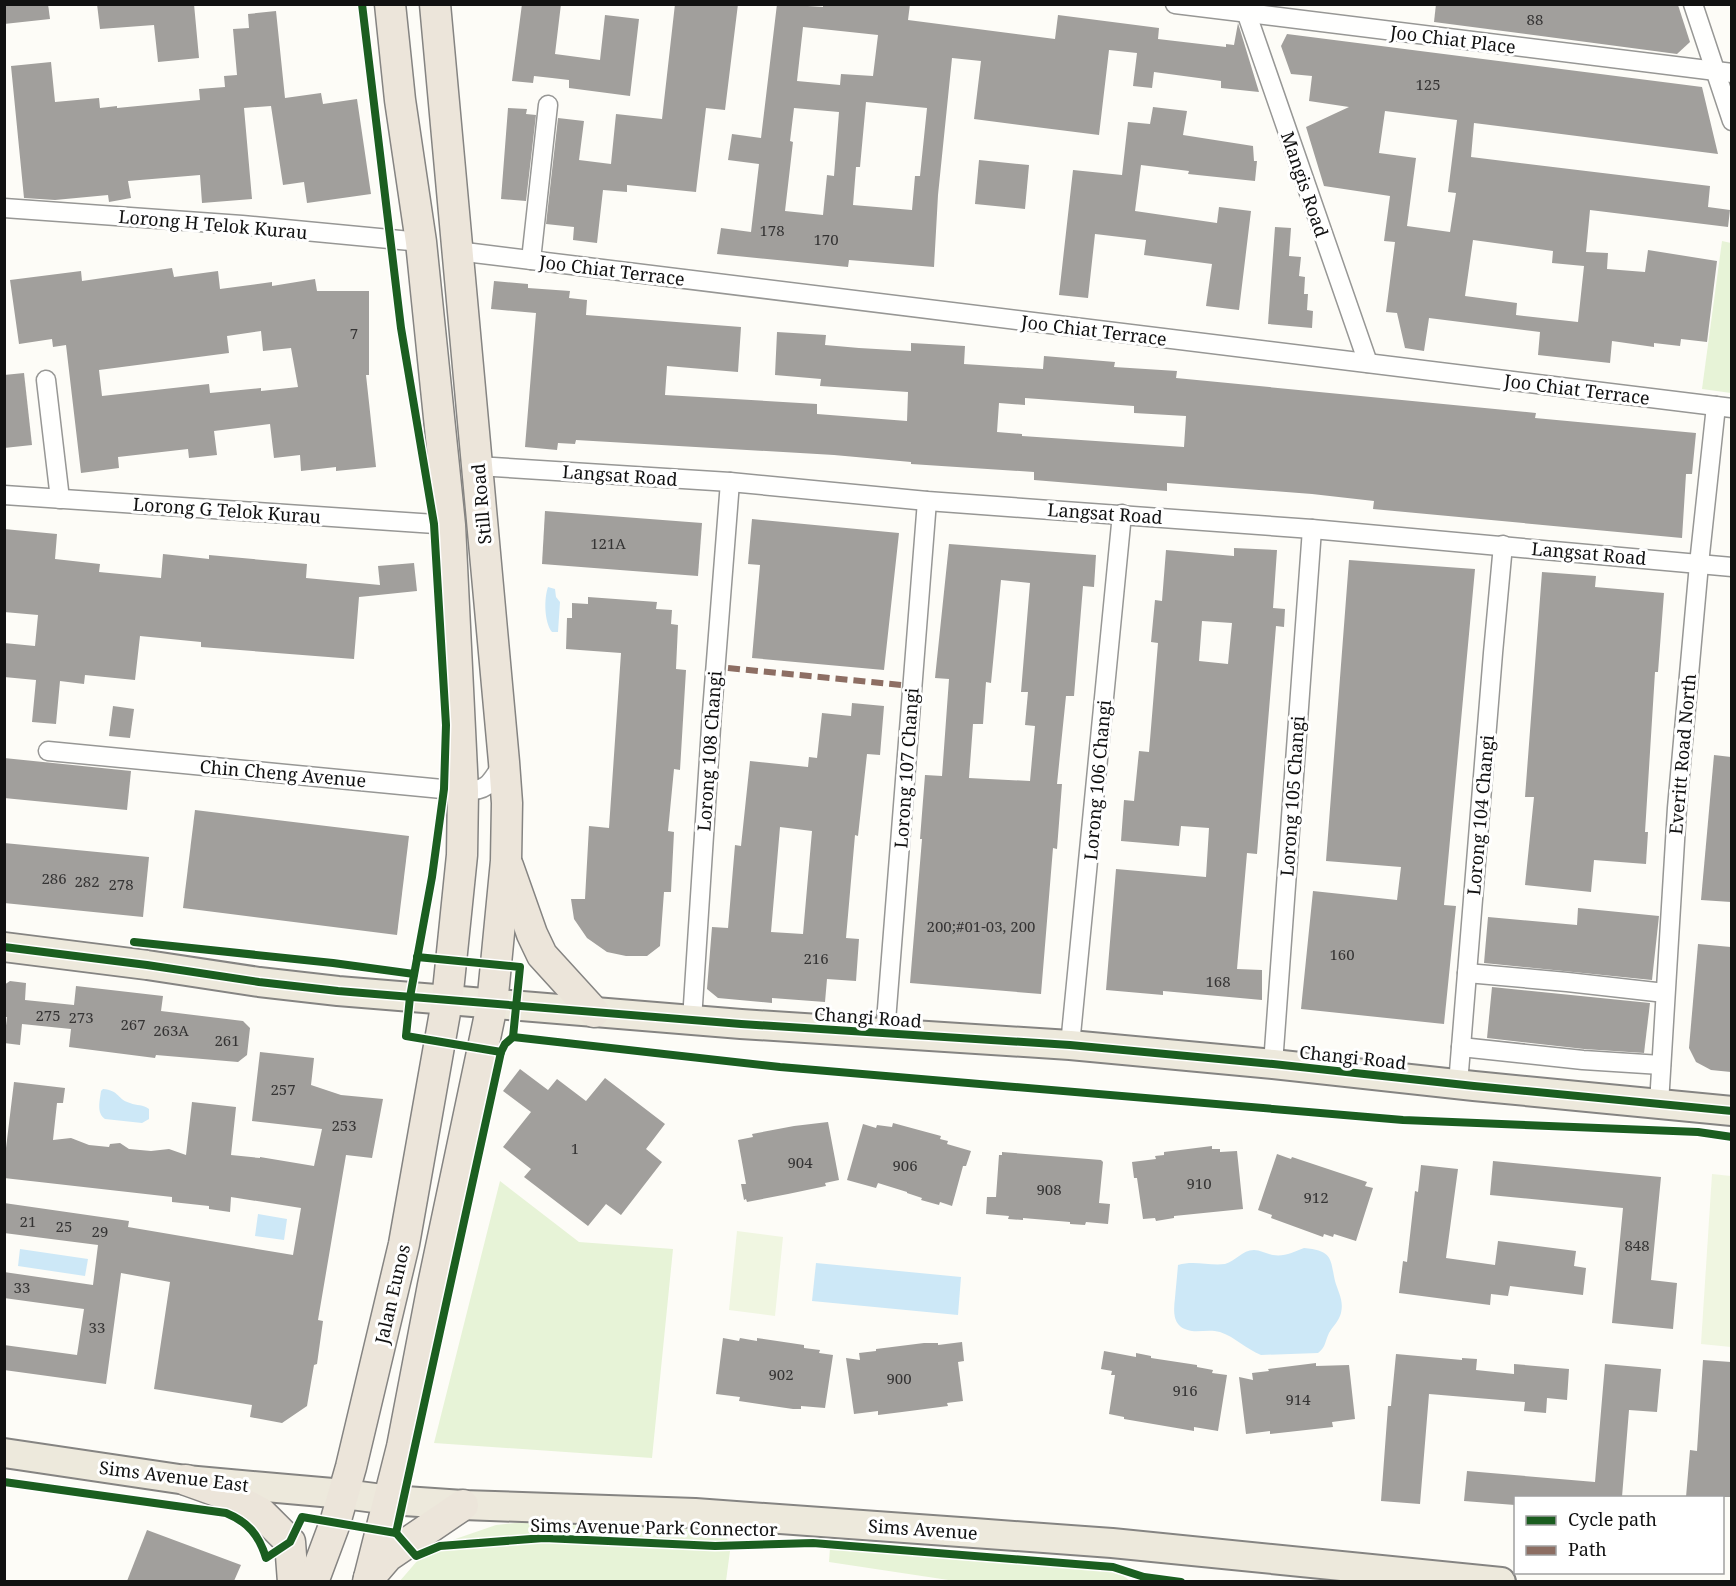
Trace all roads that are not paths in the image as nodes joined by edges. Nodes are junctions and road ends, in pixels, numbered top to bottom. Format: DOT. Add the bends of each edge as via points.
graph roads {
  1 [pos="390,4"];
  2 [pos="435,4"];
  3 [pos="1175,4"];
  4 [pos="1693,4"];
  5 [pos="1245,9"];
  6 [pos="1724,72"];
  7 [pos="548,105"];
  8 [pos="1731,121"];
  9 [pos="4,208"];
  10 [pos="421,242"];
  11 [pos="457,251"];
  12 [pos="531,260"];
  13 [pos="1368,363"];
  14 [pos="46,380"];
  15 [pos="1724,407"];
  16 [pos="477,466"];
  17 [pos="730,482"];
  18 [pos="4,495"];
  19 [pos="60,499"];
  20 [pos="927,501"];
  21 [pos="1122,514"];
  22 [pos="450,525"];
  23 [pos="1312,529"];
  24 [pos="1503,545"];
  25 [pos="1699,564"];
  26 [pos="1731,567"];
  27 [pos="501,730"];
  28 [pos="459,736"];
  29 [pos="48,751"];
  30 [pos="504,762"];
  31 [pos="463,791"];
  32 [pos="506,861"];
  33 [pos="4,947"];
  34 [pos="1467,973"];
  35 [pos="1665,993"];
  36 [pos="447,1001"];
  37 [pos="492,1005"];
  38 [pos="594,1012"];
  39 [pos="692,1020"];
  40 [pos="885,1034"];
  41 [pos="1070,1045"];
  42 [pos="1461,1047"];
  43 [pos="1273,1064"];
  44 [pos="1661,1065"];
  45 [pos="1458,1084"];
  46 [pos="1659,1104"];
  47 [pos="1731,1111"];
  48 [pos="4,1453"];
  49 [pos="186,1480"];
  50 [pos="344,1494"];
  51 [pos="390,1500"];
  52 [pos="463,1505"];
  53 [pos="368,1580"];
  54 [pos="293,1581"];
  55 [pos="313,1581"];
  56 [pos="1501,1581"];
  1 -- 10 [label="highway, Still Road"];
  2 -- 11 [label="highway, Still Road"];
  3 -- 5 [label="street, Joo Chiat Place"];
  4 -- 6 [label="street"];
  5 -- 6 [label="street, Joo Chiat Place"];
  5 -- 13 [label="street, Mangis Road"];
  6 -- 8 [label="street"];
  7 -- 12 [label="street"];
  9 -- 10 [label="street, Lorong H Telok Kurau"];
  10 -- 22 [label="highway, Still Road"];
  11 -- 12 [label="street, Joo Chiat Terrace"];
  11 -- 16 [label="highway, Still Road"];
  12 -- 13 [label="street, Joo Chiat Terrace"];
  13 -- 15 [label="street, Joo Chiat Terrace"];
  14 -- 19 [label="street"];
  15 -- 25 [label="street, Everitt Road North"];
  16 -- 17 [label="street, Langsat Road"];
  16 -- 27 [label="highway, Still Road"];
  17 -- 20 [label="street, Langsat Road"];
  17 -- 39 [label="street, Lorong 108 Changi"];
  18 -- 19 [label="street, Lorong G Telok Kurau"];
  19 -- 22 [label="street, Lorong G Telok Kurau"];
  20 -- 21 [label="street, Langsat Road"];
  20 -- 40 [label="street, Lorong 107 Changi"];
  21 -- 23 [label="street, Langsat Road"];
  21 -- 41 [label="street, Lorong 106 Changi"];
  22 -- 28 [label="highway, Still Road"];
  23 -- 24 [label="street, Langsat Road"];
  23 -- 43 [label="street, Lorong 105 Changi"];
  24 -- 25 [label="street, Langsat Road"];
  24 -- 34 [label="street, Lorong 104 Changi"];
  25 -- 26 [label="street, Langsat Road"];
  25 -- 35 [label="street, Everitt Road North"];
  27 -- 28 [label="highway" via="487,744 468,743"];
  27 -- 30 [label="highway, Still Road"];
  28 -- 31 [label="highway, Still Road"];
  29 -- 31 [label="street, Chin Cheng Avenue"];
  30 -- 31 [label="street, Chin Cheng Avenue" via="490,784 476,791"];
  30 -- 32 [label="highway, Still Road"];
  31 -- 36 [label="highway, Still Road" via="462,855"];
  32 -- 37 [label="highway, Still Road"];
  32 -- 38 [label="highway" via="542,955"];
  33 -- 36 [label="main road, Changi Road" via="259,982"];
  34 -- 35 [label="street"];
  34 -- 42 [label="street, Lorong 104 Changi"];
  35 -- 44 [label="street, Everitt Road North"];
  36 -- 37 [label="main road, Changi Road"];
  36 -- 50 [label="highway, Jalan Eunos" via="404,1244"];
  37 -- 38 [label="main road, Changi Road"];
  37 -- 51 [label="highway, Jalan Eunos"];
  38 -- 39 [label="main road, Changi Road"];
  39 -- 40 [label="main road, Changi Road"];
  40 -- 41 [label="main road, Changi Road"];
  41 -- 43 [label="main road, Changi Road"];
  42 -- 44 [label="street"];
  42 -- 45 [label="street, Lorong 104 Changi"];
  43 -- 45 [label="main road, Changi Road"];
  44 -- 46 [label="street, Everitt Road North"];
  45 -- 46 [label="main road, Changi Road"];
  46 -- 47 [label="main road, Changi Road"];
  48 -- 49 [label="main road, Sims Avenue East"];
  49 -- 50 [label="main road, Sims Avenue East"];
  49 -- 54 [label="highway" via="228,1495 261,1514 290,1542"];
  50 -- 51 [label="main road, Sims Avenue"];
  50 -- 55 [label="highway, Jalan Eunos"];
  51 -- 52 [label="main road, Sims Avenue"];
  51 -- 53 [label="highway, Jalan Eunos"];
  52 -- 53 [label="highway" via="388,1556"];
  52 -- 56 [label="main road, Sims Avenue" via="706,1514 1112,1543"];
}
